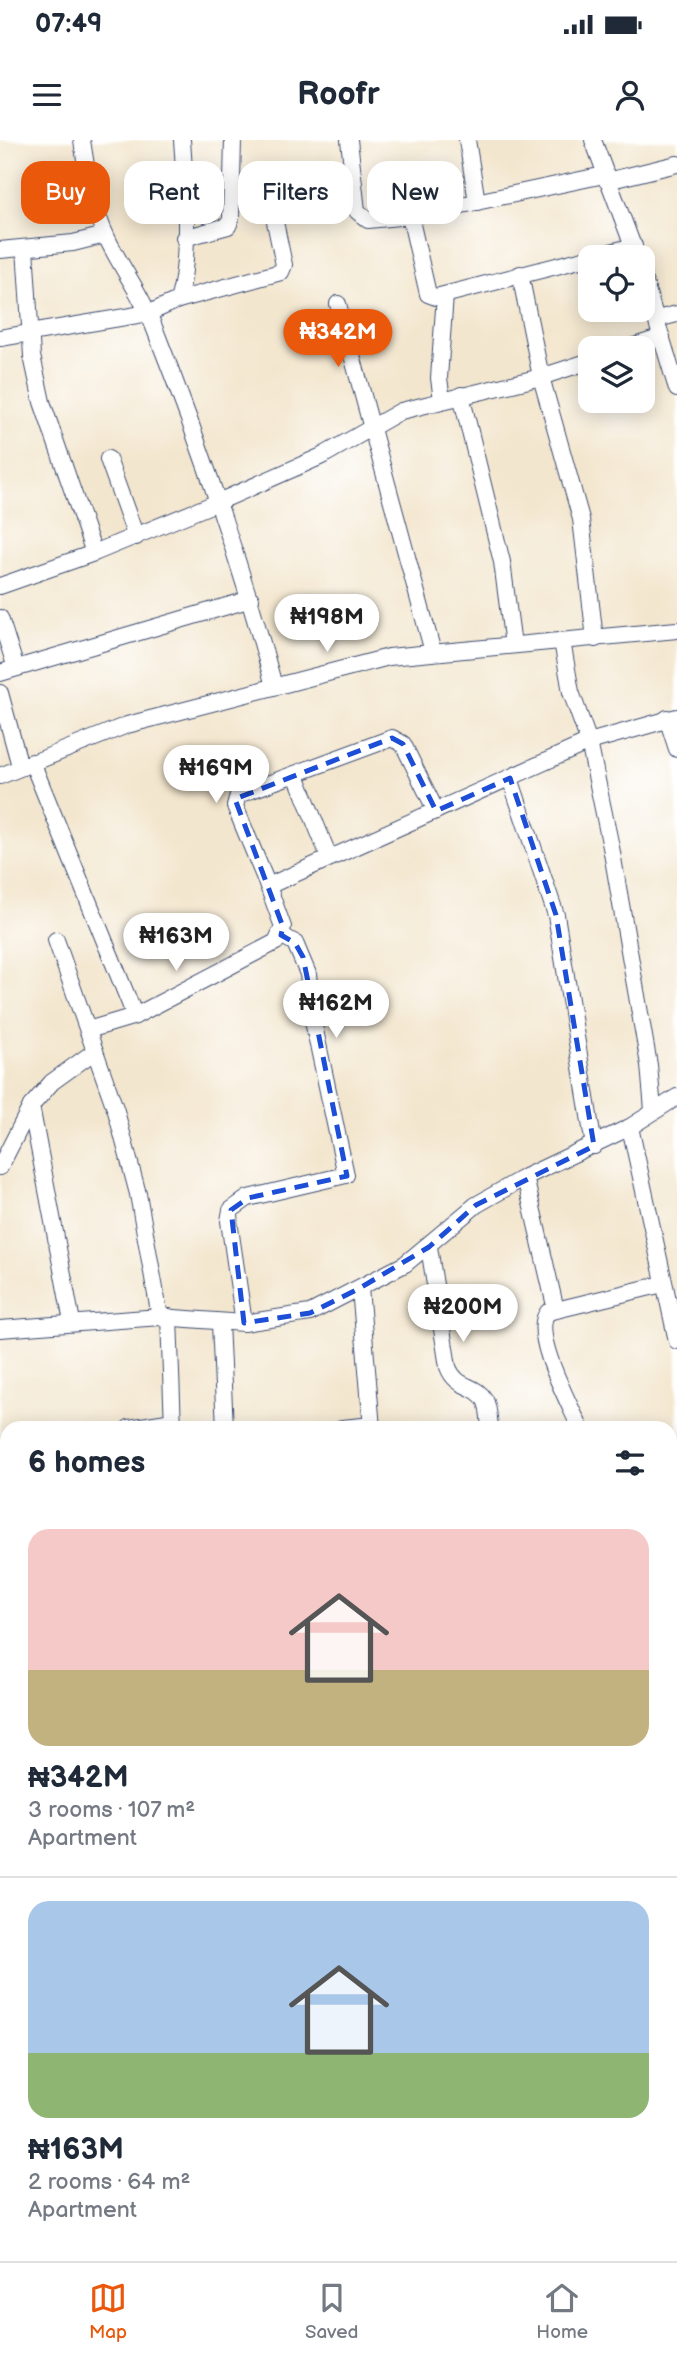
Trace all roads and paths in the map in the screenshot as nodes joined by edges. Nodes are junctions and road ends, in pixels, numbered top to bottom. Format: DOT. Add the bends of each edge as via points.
graph roads {
  1 [pos="82,140"];
  2 [pos="182,140"];
  3 [pos="233,140"];
  4 [pos="349,140"];
  5 [pos="467,140"];
  6 [pos="593,140"];
  7 [pos="677,164"];
  8 [pos="606,178"];
  9 [pos="477,202"];
  10 [pos="463,205"];
  11 [pos="367,218"];
  12 [pos="276,224"];
  13 [pos="412,224"];
  14 [pos="105,235"];
  15 [pos="184,238"];
  16 [pos="632,245"];
  17 [pos="26,247"];
  18 [pos="0,250"];
  19 [pos="578,263"];
  20 [pos="520,274"];
  21 [pos="445,295"];
  22 [pos="178,300"];
  23 [pos="338,304"];
  24 [pos="149,313"];
  25 [pos="655,313"];
  26 [pos="677,314"];
  27 [pos="657,319"];
  28 [pos="30,335"];
  29 [pos="662,337"];
  30 [pos="0,338"];
  31 [pos="655,339"];
  32 [pos="578,365"];
  33 [pos="541,377"];
  34 [pos="677,389"];
  35 [pos="461,395"];
  36 [pos="442,400"];
  37 [pos="373,425"];
  38 [pos="108,459"];
  39 [pos="218,502"];
  40 [pos="136,537"];
  41 [pos="94,554"];
  42 [pos="0,586"];
  43 [pos="251,599"];
  44 [pos="0,618"];
  45 [pos="677,630"];
  46 [pos="595,639"];
  47 [pos="562,640"];
  48 [pos="513,645"];
  49 [pos="433,652"];
  50 [pos="8,670"];
  51 [pos="274,686"];
  52 [pos="0,693"];
  53 [pos="672,718"];
  54 [pos="589,742"];
  55 [pos="677,749"];
  56 [pos="26,764"];
  57 [pos="296,775"];
  58 [pos="0,776"];
  59 [pos="510,778"];
  60 [pos="436,811"];
  61 [pos="329,858"];
  62 [pos="268,886"];
  63 [pos="281,935"];
  64 [pos="56,940"];
  65 [pos="135,1016"];
  66 [pos="88,1030"];
  67 [pos="95,1051"];
  68 [pos="677,1097"];
  69 [pos="31,1106"];
  70 [pos="653,1110"];
  71 [pos="630,1127"];
  72 [pos="594,1146"];
  73 [pos="0,1167"];
  74 [pos="525,1177"];
  75 [pos="429,1247"];
  76 [pos="663,1284"];
  77 [pos="360,1288"];
  78 [pos="556,1310"];
  79 [pos="164,1317"];
  80 [pos="72,1322"];
  81 [pos="220,1323"];
  82 [pos="244,1323"];
  83 [pos="0,1329"];
  84 [pos="677,1341"];
  85 [pos="173,1421"];
  86 [pos="225,1421"];
  87 [pos="372,1421"];
  88 [pos="490,1421"];
  89 [pos="577,1421"];
  1 -- 14 [label="street" via="89,189"];
  2 -- 15 [label="street"];
  3 -- 15 [label="street" via="228,226"];
  4 -- 11 [label="street" via="358,211"];
  5 -- 9 [label="street"];
  6 -- 8 [label="street"];
  7 -- 8 [label="street"];
  8 -- 9 [label="street"];
  8 -- 16 [label="street"];
  9 -- 10 [label="street"];
  12 -- 22 [label="street" via="284,265 281,272"];
  13 -- 21 [label="street" via="428,294"];
  14 -- 17 [label="street"];
  14 -- 24 [label="street"];
  15 -- 22 [label="street" via="183,287"];
  17 -- 18 [label="street"];
  17 -- 28 [label="street"];
  19 -- 20 [label="street"];
  20 -- 21 [label="street"];
  20 -- 33 [label="street"];
  21 -- 36 [label="street" via="439,378"];
  22 -- 24 [label="street"];
  23 -- 37 [label="street"];
  24 -- 28 [label="street"];
  24 -- 39 [label="street"];
  25 -- 27 [label="street"];
  26 -- 27 [label="street"];
  27 -- 29 [label="street"];
  28 -- 30 [label="street"];
  28 -- 41 [label="street" via="42,402"];
  29 -- 31 [label="street"];
  29 -- 34 [label="street"];
  32 -- 33 [label="street"];
  33 -- 35 [label="street"];
  33 -- 46 [label="street" via="581,519"];
  35 -- 36 [label="street"];
  35 -- 48 [label="street" via="502,562"];
  36 -- 37 [label="street" via="401,411"];
  37 -- 39 [label="street" via="322,456"];
  37 -- 49 [label="street"];
  38 -- 40 [label="street"];
  39 -- 40 [label="street"];
  39 -- 43 [label="street"];
  40 -- 41 [label="street"];
  41 -- 42 [label="street"];
  43 -- 50 [label="street"];
  43 -- 51 [label="street"];
  44 -- 50 [label="street"];
  45 -- 46 [label="street"];
  46 -- 47 [label="street"];
  47 -- 48 [label="street"];
  47 -- 54 [label="street" via="571,692"];
  48 -- 49 [label="street"];
  49 -- 51 [label="street" via="389,657"];
  51 -- 56 [label="street" via="127,725"];
  52 -- 56 [label="street"];
  53 -- 54 [label="street"];
  53 -- 55 [label="street"];
  54 -- 59 [label="street"];
  54 -- 70 [label="street" via="649,1065"];
  56 -- 58 [label="street"];
  56 -- 65 [label="street"];
  57 -- 60 [label="street" via="399,739"];
  57 -- 61 [label="street"];
  57 -- 62 [label="street" via="235,799"];
  59 -- 60 [label="street"];
  59 -- 72 [label="street" via="556,915"];
  60 -- 61 [label="street"];
  61 -- 62 [label="street"];
  62 -- 63 [label="street" via="283,926"];
  63 -- 65 [label="street" via="276,942"];
  63 -- 82 [label="street" via="296,943 308,974 313,1021 346,1175 248,1198 230,1210"];
  64 -- 66 [label="street"];
  65 -- 66 [label="street"];
  66 -- 67 [label="street"];
  67 -- 69 [label="street" via="52,1082"];
  67 -- 79 [label="street" via="138,1194"];
  68 -- 70 [label="street"];
  69 -- 73 [label="street"];
  69 -- 80 [label="street"];
  70 -- 71 [label="street"];
  71 -- 72 [label="street"];
  71 -- 76 [label="street"];
  72 -- 74 [label="street"];
  74 -- 75 [label="street" via="476,1205"];
  74 -- 78 [label="street"];
  75 -- 77 [label="street"];
  75 -- 88 [label="street" via="448,1367 458,1383 486,1401"];
  76 -- 78 [label="street"];
  76 -- 84 [label="street"];
  77 -- 82 [label="street" via="310,1313"];
  77 -- 87 [label="street"];
  78 -- 89 [label="street" via="543,1318 542,1327 553,1367"];
  79 -- 80 [label="street"];
  79 -- 81 [label="street"];
  79 -- 85 [label="street"];
  80 -- 83 [label="street"];
  81 -- 82 [label="street"];
  81 -- 86 [label="street"];
}
